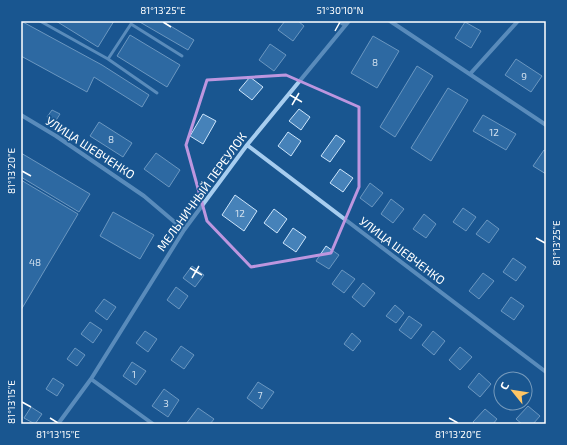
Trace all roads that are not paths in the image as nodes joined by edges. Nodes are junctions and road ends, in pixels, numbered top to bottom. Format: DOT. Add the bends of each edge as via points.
graph roads {
  1 [pos="40,21"];
  2 [pos="339,21"];
  3 [pos="349,21"];
  4 [pos="390,21"];
  5 [pos="518,21"];
  6 [pos="345,25"];
  7 [pos="182,56"];
  8 [pos="108,59"];
  9 [pos="470,74"];
  10 [pos="157,93"];
  11 [pos="21,115"];
  12 [pos="546,125"];
  13 [pos="247,145"];
  14 [pos="184,230"];
  15 [pos="546,372"];
  16 [pos="91,379"];
  17 [pos="58,424"];
  18 [pos="153,424"];
  1 -- 8 [label="lane"];
  2 -- 6 [label="street"];
  3 -- 6 [label="street, МЕЛЬНИЧНЫЙ ПЕРЕУЛОК"];
  4 -- 9 [label="street"];
  5 -- 9 [label="street"];
  6 -- 13 [label="street, МЕЛЬНИЧНЫЙ ПЕРЕУЛОК"];
  7 -- 8 [label="lane" via="132,24"];
  8 -- 10 [label="lane"];
  9 -- 12 [label="street"];
  11 -- 14 [label="street, УЛИЦА ШЕВЧЕНКО" via="144,196"];
  13 -- 14 [label="street, МЕЛЬНИЧНЫЙ ПЕРЕУЛОК"];
  13 -- 15 [label="street, УЛИЦА ШЕВЧЕНКО"];
  14 -- 16 [label="street, МЕЛЬНИЧНЫЙ ПЕРЕУЛОК"];
  16 -- 17 [label="street, МЕЛЬНИЧНЫЙ ПЕРЕУЛОК"];
  16 -- 18 [label="street"];
}
